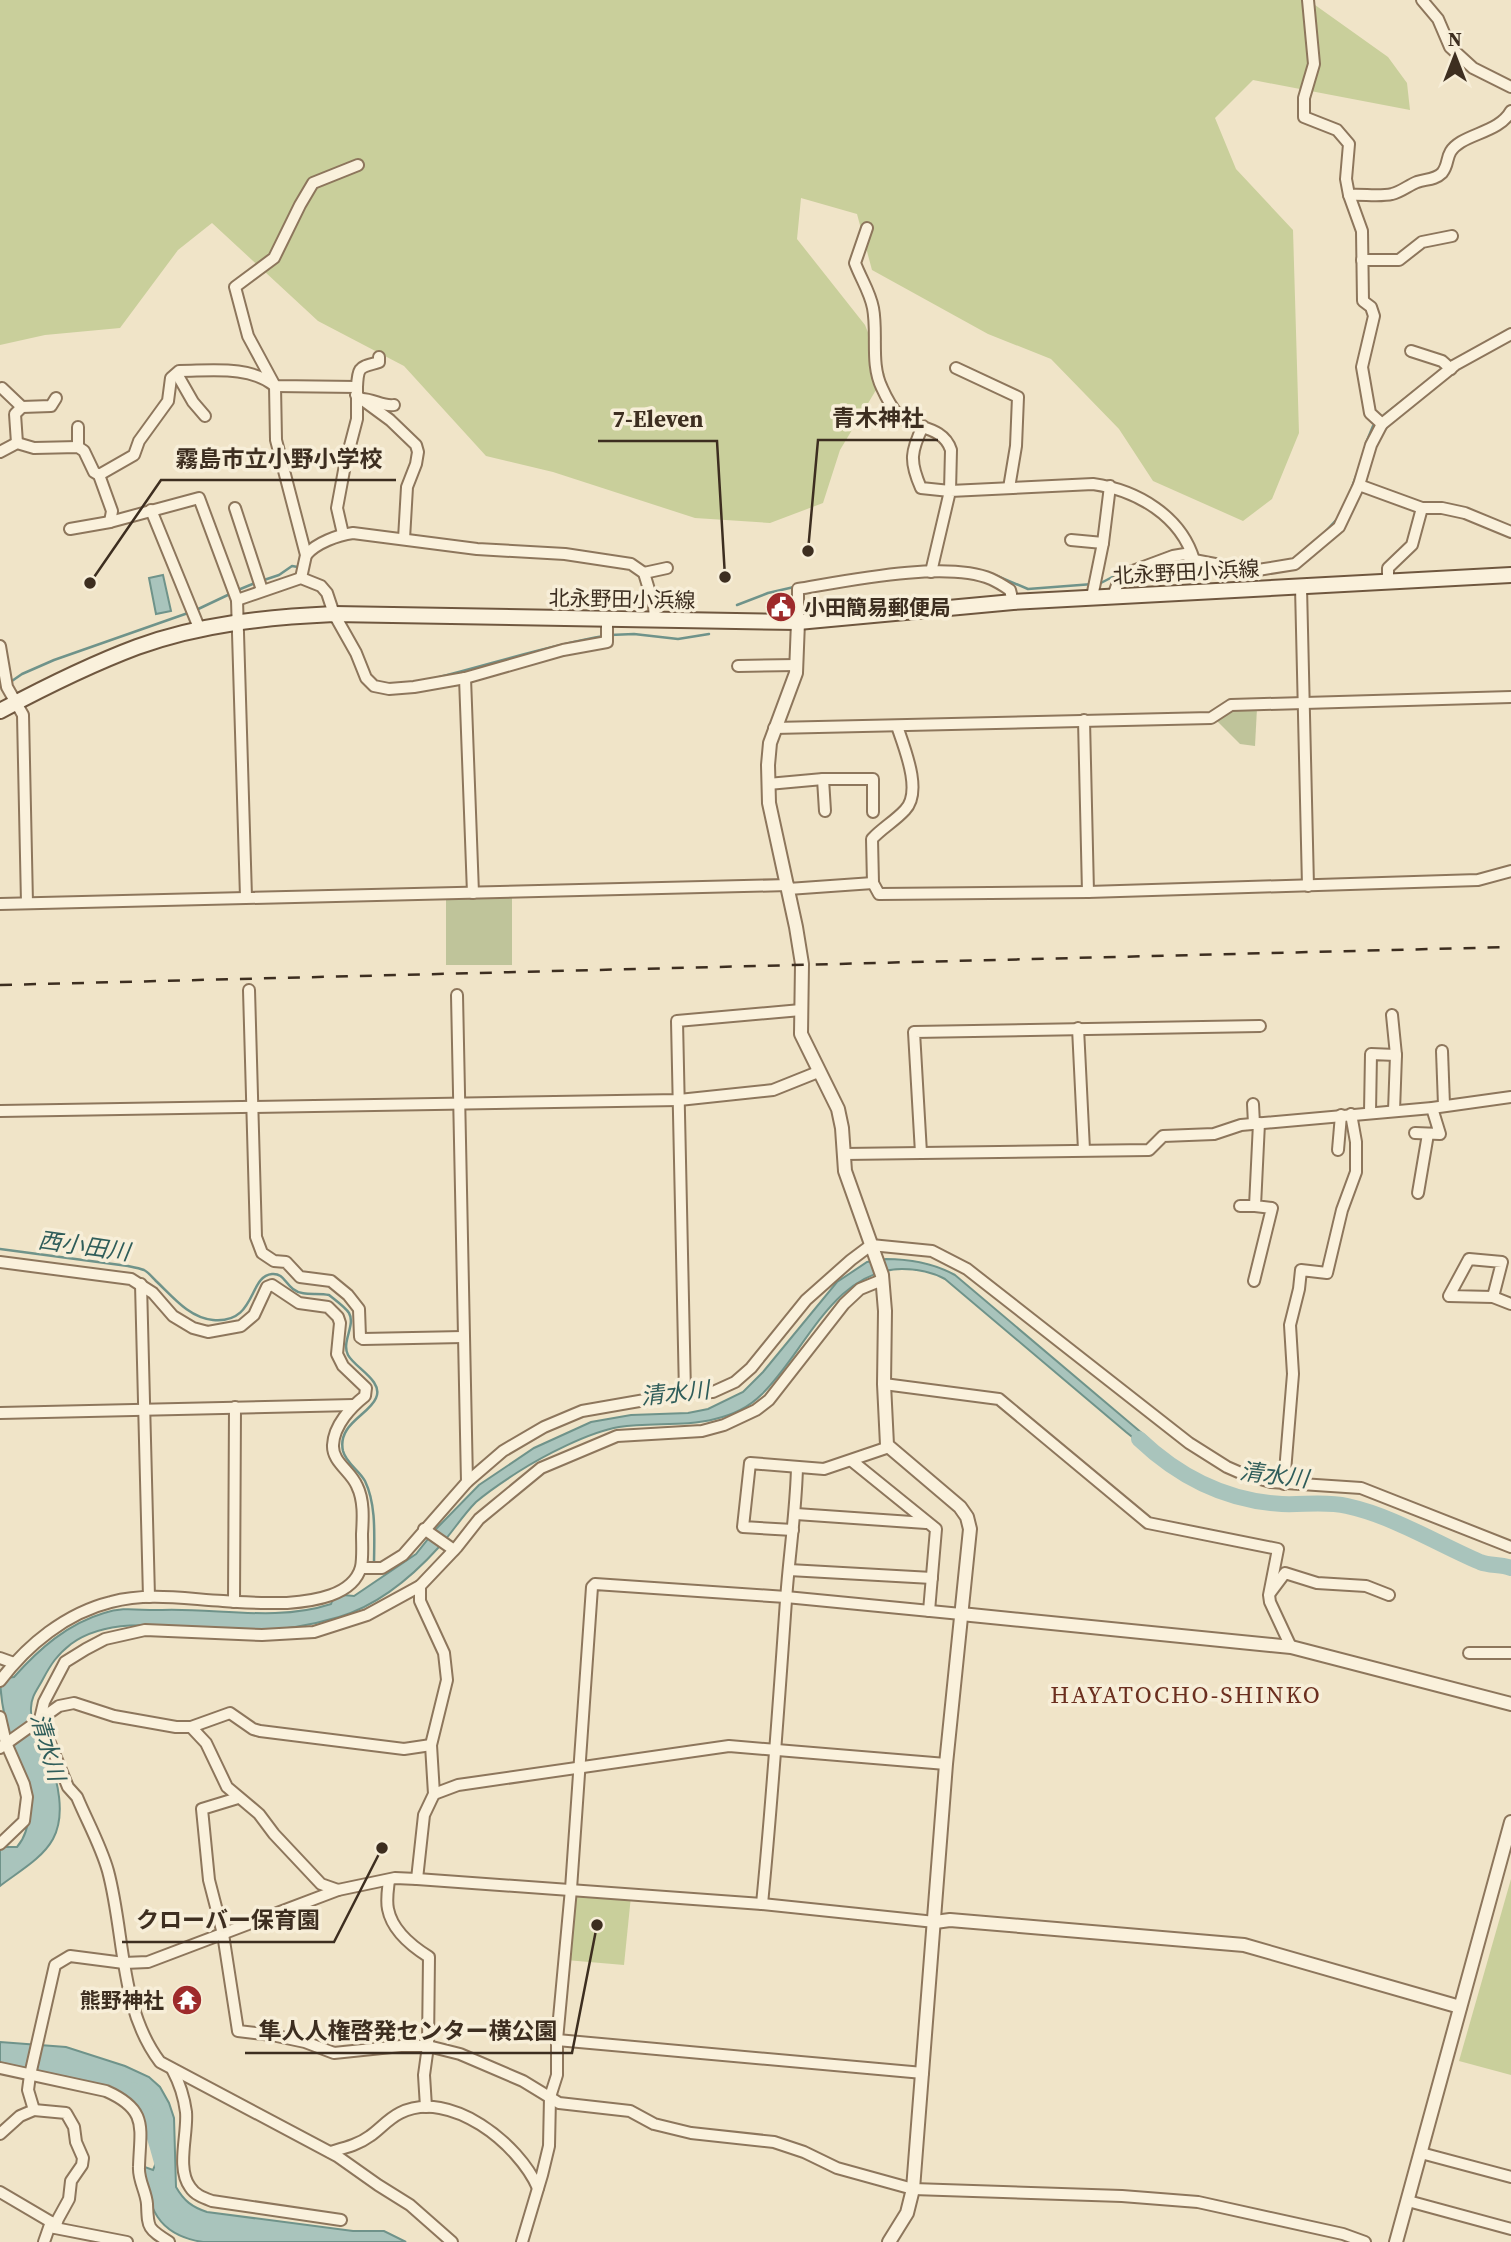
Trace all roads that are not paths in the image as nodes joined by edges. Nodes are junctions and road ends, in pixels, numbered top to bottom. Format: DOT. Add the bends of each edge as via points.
graph roads {
  1 [pos="1308,0"];
  2 [pos="1422,0"];
  3 [pos="1511,87"];
  4 [pos="1511,111"];
  5 [pos="358,165"];
  6 [pos="1349,195"];
  7 [pos="867,228"];
  8 [pos="1452,236"];
  9 [pos="1362,260"];
  10 [pos="1511,334"];
  11 [pos="1411,351"];
  12 [pos="379,356"];
  13 [pos="956,368"];
  14 [pos="1451,369"];
  15 [pos="177,374"];
  16 [pos="275,386"];
  17 [pos="2,388"];
  18 [pos="357,394"];
  19 [pos="56,398"];
  20 [pos="394,405"];
  21 [pos="22,407"];
  22 [pos="205,416"];
  23 [pos="1382,424"];
  24 [pos="923,426"];
  25 [pos="78,427"];
  26 [pos="17,443"];
  27 [pos="78,447"];
  28 [pos="0,452"];
  29 [pos="99,475"];
  30 [pos="1359,485"];
  31 [pos="1110,486"];
  32 [pos="1009,488"];
  33 [pos="950,491"];
  34 [pos="235,508"];
  35 [pos="1422,508"];
  36 [pos="151,510"];
  37 [pos="110,522"];
  38 [pos="70,528"];
  39 [pos="1511,532"];
  40 [pos="343,534"];
  41 [pos="404,539"];
  42 [pos="1071,540"];
  43 [pos="1103,543"];
  44 [pos="305,556"];
  45 [pos="1193,556"];
  46 [pos="667,568"];
  47 [pos="931,568"];
  48 [pos="1258,570"];
  49 [pos="644,573"];
  50 [pos="302,574"];
  51 [pos="1511,575"];
  52 [pos="1388,582"];
  53 [pos="260,584"];
  54 [pos="1301,587"];
  55 [pos="1093,588"];
  56 [pos="1261,589"];
  57 [pos="235,594"];
  58 [pos="1113,596"];
  59 [pos="1013,602"];
  60 [pos="334,614"];
  61 [pos="197,619"];
  62 [pos="654,621"];
  63 [pos="239,622"];
  64 [pos="798,622"];
  65 [pos="607,624"];
  66 [pos="0,646"];
  67 [pos="797,665"];
  68 [pos="738,666"];
  69 [pos="465,678"];
  70 [pos="1511,697"];
  71 [pos="1302,702"];
  72 [pos="16,703"];
  73 [pos="0,711"];
  74 [pos="1084,720"];
  75 [pos="897,726"];
  76 [pos="774,729"];
  77 [pos="823,779"];
  78 [pos="768,784"];
  79 [pos="825,811"];
  80 [pos="873,812"];
  81 [pos="1511,871"];
  82 [pos="873,883"];
  83 [pos="1308,886"];
  84 [pos="788,887"];
  85 [pos="1088,892"];
  86 [pos="473,893"];
  87 [pos="246,897"];
  88 [pos="27,903"];
  89 [pos="0,904"];
  90 [pos="250,990"];
  91 [pos="457,995"];
  92 [pos="801,1010"];
  93 [pos="1392,1015"];
  94 [pos="1260,1026"];
  95 [pos="1078,1028"];
  96 [pos="1442,1051"];
  97 [pos="1396,1055"];
  98 [pos="818,1072"];
  99 [pos="1511,1097"];
  100 [pos="679,1100"];
  101 [pos="458,1104"];
  102 [pos="1253,1104"];
  103 [pos="253,1107"];
  104 [pos="1438,1107"];
  105 [pos="0,1111"];
  106 [pos="1394,1111"];
  107 [pos="1370,1112"];
  108 [pos="1346,1114"];
  109 [pos="1257,1124"];
  110 [pos="1415,1133"];
  111 [pos="1428,1134"];
  112 [pos="1084,1150"];
  113 [pos="1338,1150"];
  114 [pos="921,1153"];
  115 [pos="844,1154"];
  116 [pos="1418,1193"];
  117 [pos="1240,1206"];
  118 [pos="1255,1206"];
  119 [pos="872,1249"];
  120 [pos="0,1262"];
  121 [pos="882,1278"];
  122 [pos="1254,1281"];
  123 [pos="141,1284"];
  124 [pos="1493,1297"];
  125 [pos="1511,1304"];
  126 [pos="463,1337"];
  127 [pos="884,1384"];
  128 [pos="685,1393"];
  129 [pos="354,1405"];
  130 [pos="235,1406"];
  131 [pos="143,1408"];
  132 [pos="0,1413"];
  133 [pos="889,1447"];
  134 [pos="852,1461"];
  135 [pos="797,1468"];
  136 [pos="467,1482"];
  137 [pos="1284,1484"];
  138 [pos="796,1514"];
  139 [pos="927,1522"];
  140 [pos="424,1529"];
  141 [pos="793,1530"];
  142 [pos="1511,1547"];
  143 [pos="454,1550"];
  144 [pos="360,1568"];
  145 [pos="789,1570"];
  146 [pos="932,1578"];
  147 [pos="420,1586"];
  148 [pos="1269,1595"];
  149 [pos="1390,1595"];
  150 [pos="149,1597"];
  151 [pos="786,1597"];
  152 [pos="234,1602"];
  153 [pos="929,1611"];
  154 [pos="961,1614"];
  155 [pos="1291,1647"];
  156 [pos="1469,1653"];
  157 [pos="1511,1653"];
  158 [pos="0,1658"];
  159 [pos="14,1663"];
  160 [pos="2,1678"];
  161 [pos="1511,1704"];
  162 [pos="0,1717"];
  163 [pos="40,1719"];
  164 [pos="191,1727"];
  165 [pos="3,1745"];
  166 [pos="431,1745"];
  167 [pos="777,1748"];
  168 [pos="946,1764"];
  169 [pos="579,1769"];
  170 [pos="434,1794"];
  171 [pos="237,1798"];
  172 [pos="1511,1822"];
  173 [pos="0,1844"];
  174 [pos="417,1879"];
  175 [pos="389,1880"];
  176 [pos="571,1889"];
  177 [pos="338,1890"];
  178 [pos="762,1904"];
  179 [pos="935,1922"];
  180 [pos="223,1934"];
  181 [pos="124,1963"];
  182 [pos="1460,2007"];
  183 [pos="557,2040"];
  184 [pos="428,2046"];
  185 [pos="0,2068"];
  186 [pos="173,2071"];
  187 [pos="923,2073"];
  188 [pos="30,2075"];
  189 [pos="550,2097"];
  190 [pos="426,2108"];
  191 [pos="34,2110"];
  192 [pos="0,2134"];
  193 [pos="330,2152"];
  194 [pos="1421,2153"];
  195 [pos="1511,2177"];
  196 [pos="538,2188"];
  197 [pos="913,2189"];
  198 [pos="0,2192"];
  199 [pos="1408,2201"];
  200 [pos="341,2220"];
  201 [pos="53,2225"];
  202 [pos="1511,2229"];
  203 [pos="44,2242"];
  204 [pos="127,2242"];
  205 [pos="169,2242"];
  206 [pos="452,2242"];
  207 [pos="522,2242"];
  208 [pos="889,2242"];
  209 [pos="1365,2242"];
  210 [pos="1396,2242"];
  1 -- 6 [label="street" via="1314,64 1304,98 1304,117 1337,130 1349,145"];
  2 -- 3 [label="street" via="1438,19 1450,47 1473,68"];
  4 -- 6 [label="street" via="1506,120 1451,150 1441,174 1392,194"];
  5 -- 16 [label="street" via="313,183 274,258 235,287 247,336"];
  6 -- 9 [label="street" via="1362,231"];
  7 -- 24 [label="street" via="855,263 874,310 878,376 900,417"];
  8 -- 9 [label="street" via="1422,242 1399,260"];
  9 -- 23 [label="street" via="1363,301 1374,316 1362,368 1370,413"];
  10 -- 14 [label="street"];
  11 -- 14 [label="street"];
  12 -- 18 [label="street" via="379,362 357,372"];
  13 -- 32 [label="street" via="1018,397"];
  14 -- 23 [label="street"];
  15 -- 16 [label="street" via="243,372"];
  15 -- 22 [label="street"];
  15 -- 29 [label="street" via="171,378 169,401 134,455"];
  16 -- 18 [label="street"];
  16 -- 44 [label="street" via="276,440"];
  17 -- 21 [label="street"];
  18 -- 20 [label="street"];
  18 -- 40 [label="street" via="357,419 337,508"];
  18 -- 41 [label="street" via="416,445 416,464 407,487"];
  19 -- 21 [label="street" via="51,406"];
  21 -- 26 [label="street" via="15,414"];
  23 -- 30 [label="street"];
  24 -- 33 [label="street" via="949,444"];
  24 -- 33 [label="street" via="912,447 920,488"];
  25 -- 27 [label="street"];
  26 -- 27 [label="street"];
  26 -- 28 [label="street"];
  27 -- 29 [label="street"];
  29 -- 37 [label="street"];
  30 -- 35 [label="street"];
  30 -- 48 [label="street" via="1339,527 1311,552 1294,564"];
  31 -- 32 [label="street"];
  31 -- 43 [label="street"];
  31 -- 45 [label="street" via="1169,518"];
  32 -- 33 [label="street"];
  33 -- 47 [label="street"];
  34 -- 53 [label="street"];
  35 -- 39 [label="street" via="1465,513"];
  35 -- 52 [label="street" via="1412,545 1388,568"];
  36 -- 37 [label="street"];
  36 -- 57 [label="street" via="199,498"];
  36 -- 61 [label="street"];
  37 -- 38 [label="street"];
  40 -- 41 [label="street"];
  40 -- 44 [label="street"];
  41 -- 49 [label="street" via="596,558 632,564"];
  42 -- 43 [label="street"];
  43 -- 55 [label="street"];
  44 -- 50 [label="street"];
  45 -- 48 [label="street"];
  45 -- 58 [label="street" via="1173,556 1130,572 1119,580"];
  46 -- 49 [label="street"];
  47 -- 59 [label="street" via="990,578 1010,590"];
  47 -- 64 [label="street" via="797,589"];
  48 -- 56 [label="street"];
  49 -- 62 [label="street"];
  50 -- 53 [label="street"];
  50 -- 60 [label="street" via="327,593"];
  51 -- 52 [label="main road, 北永野田小浜線"];
  52 -- 54 [label="main road, 北永野田小浜線"];
  53 -- 57 [label="street"];
  54 -- 56 [label="main road, 北永野田小浜線"];
  54 -- 71 [label="street"];
  55 -- 58 [label="main road, 北永野田小浜線"];
  55 -- 59 [label="main road, 北永野田小浜線"];
  56 -- 58 [label="main road, 北永野田小浜線"];
  57 -- 63 [label="street"];
  59 -- 64 [label="main road, 北永野田小浜線"];
  60 -- 63 [label="main road, 北永野田小浜線"];
  60 -- 65 [label="main road, 北永野田小浜線"];
  60 -- 69 [label="street" via="374,686 414,687"];
  61 -- 63 [label="main road, 北永野田小浜線"];
  61 -- 72 [label="main road, 北永野田小浜線"];
  62 -- 64 [label="main road, 北永野田小浜線"];
  62 -- 65 [label="main road, 北永野田小浜線"];
  63 -- 87 [label="street"];
  64 -- 67 [label="street"];
  65 -- 69 [label="street" via="607,642"];
  66 -- 72 [label="street" via="6,683"];
  67 -- 68 [label="street"];
  67 -- 76 [label="street"];
  69 -- 86 [label="street"];
  70 -- 71 [label="street"];
  71 -- 74 [label="street" via="1231,705 1211,718"];
  71 -- 83 [label="street"];
  72 -- 73 [label="main road, 北永野田小浜線"];
  72 -- 88 [label="street" via="23,715"];
  74 -- 75 [label="street"];
  74 -- 85 [label="street"];
  75 -- 76 [label="street"];
  75 -- 82 [label="street" via="908,757 913,794 908,808 872,839"];
  76 -- 78 [label="street"];
  77 -- 78 [label="street"];
  77 -- 79 [label="street"];
  77 -- 80 [label="street" via="873,779"];
  78 -- 84 [label="street"];
  81 -- 83 [label="street" via="1478,880"];
  82 -- 84 [label="street"];
  82 -- 85 [label="street" via="879,894"];
  83 -- 85 [label="street"];
  84 -- 86 [label="street"];
  84 -- 92 [label="street" via="802,964"];
  86 -- 87 [label="street"];
  87 -- 88 [label="street"];
  88 -- 89 [label="street"];
  90 -- 103 [label="street"];
  91 -- 101 [label="street"];
  92 -- 98 [label="street" via="801,1034"];
  92 -- 100 [label="street" via="677,1021"];
  93 -- 97 [label="street"];
  94 -- 95 [label="street"];
  95 -- 112 [label="street"];
  95 -- 114 [label="street" via="914,1032"];
  96 -- 104 [label="street"];
  97 -- 106 [label="street"];
  97 -- 107 [label="street" via="1371,1054"];
  98 -- 100 [label="street" via="773,1090"];
  98 -- 115 [label="street" via="838,1109"];
  99 -- 104 [label="street"];
  100 -- 101 [label="street"];
  100 -- 128 [label="street"];
  101 -- 103 [label="street"];
  101 -- 126 [label="street"];
  102 -- 109 [label="street"];
  103 -- 105 [label="street"];
  103 -- 126 [label="street" via="256,1237 262,1253 286,1262 300,1277 327,1279 339,1287 359,1309 363,1339"];
  104 -- 106 [label="street"];
  104 -- 111 [label="street" via="1440,1134"];
  106 -- 107 [label="street"];
  107 -- 108 [label="street"];
  108 -- 109 [label="street"];
  108 -- 113 [label="street"];
  108 -- 137 [label="street" via="1356,1142 1356,1172 1327,1273 1301,1269 1290,1325 1292,1395"];
  109 -- 112 [label="street" via="1214,1134 1163,1136 1149,1150"];
  109 -- 118 [label="street"];
  110 -- 111 [label="street"];
  111 -- 116 [label="street"];
  112 -- 114 [label="street"];
  114 -- 115 [label="street"];
  115 -- 119 [label="street" via="849,1185"];
  117 -- 118 [label="street"];
  118 -- 122 [label="street" via="1272,1208"];
  119 -- 121 [label="street"];
  119 -- 128 [label="street" via="851,1260 806,1300 735,1382 713,1392"];
  119 -- 137 [label="street" via="932,1251 958,1264 1189,1443 1242,1474"];
  120 -- 123 [label="street"];
  121 -- 127 [label="street"];
  121 -- 143 [label="street" via="844,1304 756,1410 702,1431 617,1436 541,1468 479,1519"];
  123 -- 129 [label="street" via="173,1316 208,1332 241,1326 254,1315 272,1285 299,1303 328,1307 340,1323 337,1354 366,1388 365,1396"];
  123 -- 131 [label="street"];
  124 -- 124 [label="street" via="1449,1296 1469,1259 1502,1262"];
  124 -- 125 [label="street"];
  126 -- 136 [label="street"];
  127 -- 133 [label="street"];
  127 -- 148 [label="street" via="999,1399 1147,1522 1278,1549"];
  128 -- 136 [label="street" via="582,1411 503,1451"];
  129 -- 130 [label="street"];
  129 -- 144 [label="street" via="335,1433 332,1447 360,1494"];
  130 -- 131 [label="street"];
  130 -- 152 [label="street"];
  131 -- 132 [label="street"];
  131 -- 150 [label="street"];
  133 -- 134 [label="street"];
  133 -- 154 [label="street" via="967,1517 970,1529"];
  134 -- 135 [label="street" via="824,1469"];
  134 -- 139 [label="street"];
  135 -- 138 [label="street"];
  135 -- 141 [label="street" via="750,1463 743,1527"];
  136 -- 140 [label="street"];
  137 -- 142 [label="street" via="1361,1488"];
  138 -- 139 [label="street"];
  138 -- 141 [label="street"];
  139 -- 146 [label="street" via="936,1529"];
  140 -- 143 [label="street"];
  140 -- 144 [label="street" via="403,1555 382,1568"];
  141 -- 145 [label="street"];
  143 -- 147 [label="street"];
  144 -- 152 [label="street" via="341,1591 310,1601"];
  145 -- 146 [label="street"];
  145 -- 151 [label="street"];
  146 -- 153 [label="street"];
  147 -- 163 [label="street" via="367,1615 314,1632 262,1635 145,1630 105,1640 65,1662"];
  147 -- 166 [label="street" via="420,1601 444,1653 447,1680"];
  148 -- 149 [label="street" via="1284,1573 1317,1583 1366,1586"];
  148 -- 155 [label="street"];
  150 -- 152 [label="street"];
  150 -- 159 [label="street" via="112,1601 79,1613"];
  151 -- 153 [label="street"];
  151 -- 167 [label="street"];
  151 -- 169 [label="street" via="595,1584"];
  153 -- 154 [label="street"];
  154 -- 155 [label="street"];
  154 -- 168 [label="street"];
  155 -- 161 [label="street"];
  156 -- 157 [label="street"];
  158 -- 159 [label="street"];
  159 -- 160 [label="street"];
  162 -- 165 [label="street"];
  163 -- 164 [label="street" via="59,1706 74,1703 114,1716"];
  163 -- 165 [label="street"];
  163 -- 181 [label="street" via="108,1870"];
  164 -- 166 [label="street" via="230,1713 260,1731 404,1749"];
  164 -- 171 [label="street" via="206,1743"];
  165 -- 173 [label="street" via="24,1784 26,1810 24,1821"];
  166 -- 170 [label="street"];
  167 -- 168 [label="street"];
  167 -- 169 [label="street" via="729,1745"];
  167 -- 178 [label="street"];
  168 -- 179 [label="street"];
  169 -- 170 [label="street" via="458,1785"];
  169 -- 176 [label="street"];
  170 -- 174 [label="street" via="424,1815"];
  171 -- 177 [label="street" via="259,1814 321,1884"];
  171 -- 180 [label="street" via="202,1809 209,1880"];
  172 -- 182 [label="street"];
  174 -- 175 [label="street"];
  174 -- 176 [label="street"];
  175 -- 177 [label="street"];
  175 -- 184 [label="street" via="388,1910 395,1924 412,1946 429,1957"];
  176 -- 178 [label="street"];
  176 -- 183 [label="street"];
  177 -- 180 [label="street"];
  178 -- 179 [label="street"];
  179 -- 182 [label="street" via="1244,1945"];
  179 -- 187 [label="street"];
  180 -- 181 [label="street" via="148,1962"];
  180 -- 184 [label="street" via="238,2031 306,2042 334,2053"];
  181 -- 186 [label="street" via="132,2005 152,2052"];
  181 -- 188 [label="street" via="70,1956 55,1965"];
  182 -- 194 [label="street"];
  183 -- 187 [label="street"];
  183 -- 189 [label="street" via="557,2075"];
  184 -- 189 [label="street" via="460,2054"];
  184 -- 190 [label="street"];
  185 -- 188 [label="street"];
  186 -- 193 [label="street"];
  186 -- 200 [label="street" via="186,2113 184,2170 188,2186 196,2194 212,2201"];
  187 -- 197 [label="street"];
  188 -- 191 [label="street" via="28,2090"];
  188 -- 205 [label="street" via="106,2091 135,2112 142,2131 139,2167 147,2224"];
  189 -- 196 [label="street" via="549,2146"];
  189 -- 197 [label="street" via="559,2103 629,2112 682,2131 774,2141 837,2168"];
  190 -- 193 [label="street" via="401,2113 355,2145"];
  190 -- 196 [label="street" via="474,2119 524,2163"];
  191 -- 192 [label="street"];
  191 -- 201 [label="street" via="66,2113 83,2158 71,2181 69,2199"];
  193 -- 206 [label="street" via="410,2205"];
  194 -- 195 [label="street"];
  194 -- 199 [label="street"];
  196 -- 207 [label="street"];
  197 -- 208 [label="street" via="907,2213"];
  197 -- 209 [label="street" via="1198,2202"];
  198 -- 201 [label="street"];
  199 -- 202 [label="street"];
  199 -- 210 [label="street"];
  201 -- 203 [label="street"];
  201 -- 204 [label="street"];
}
